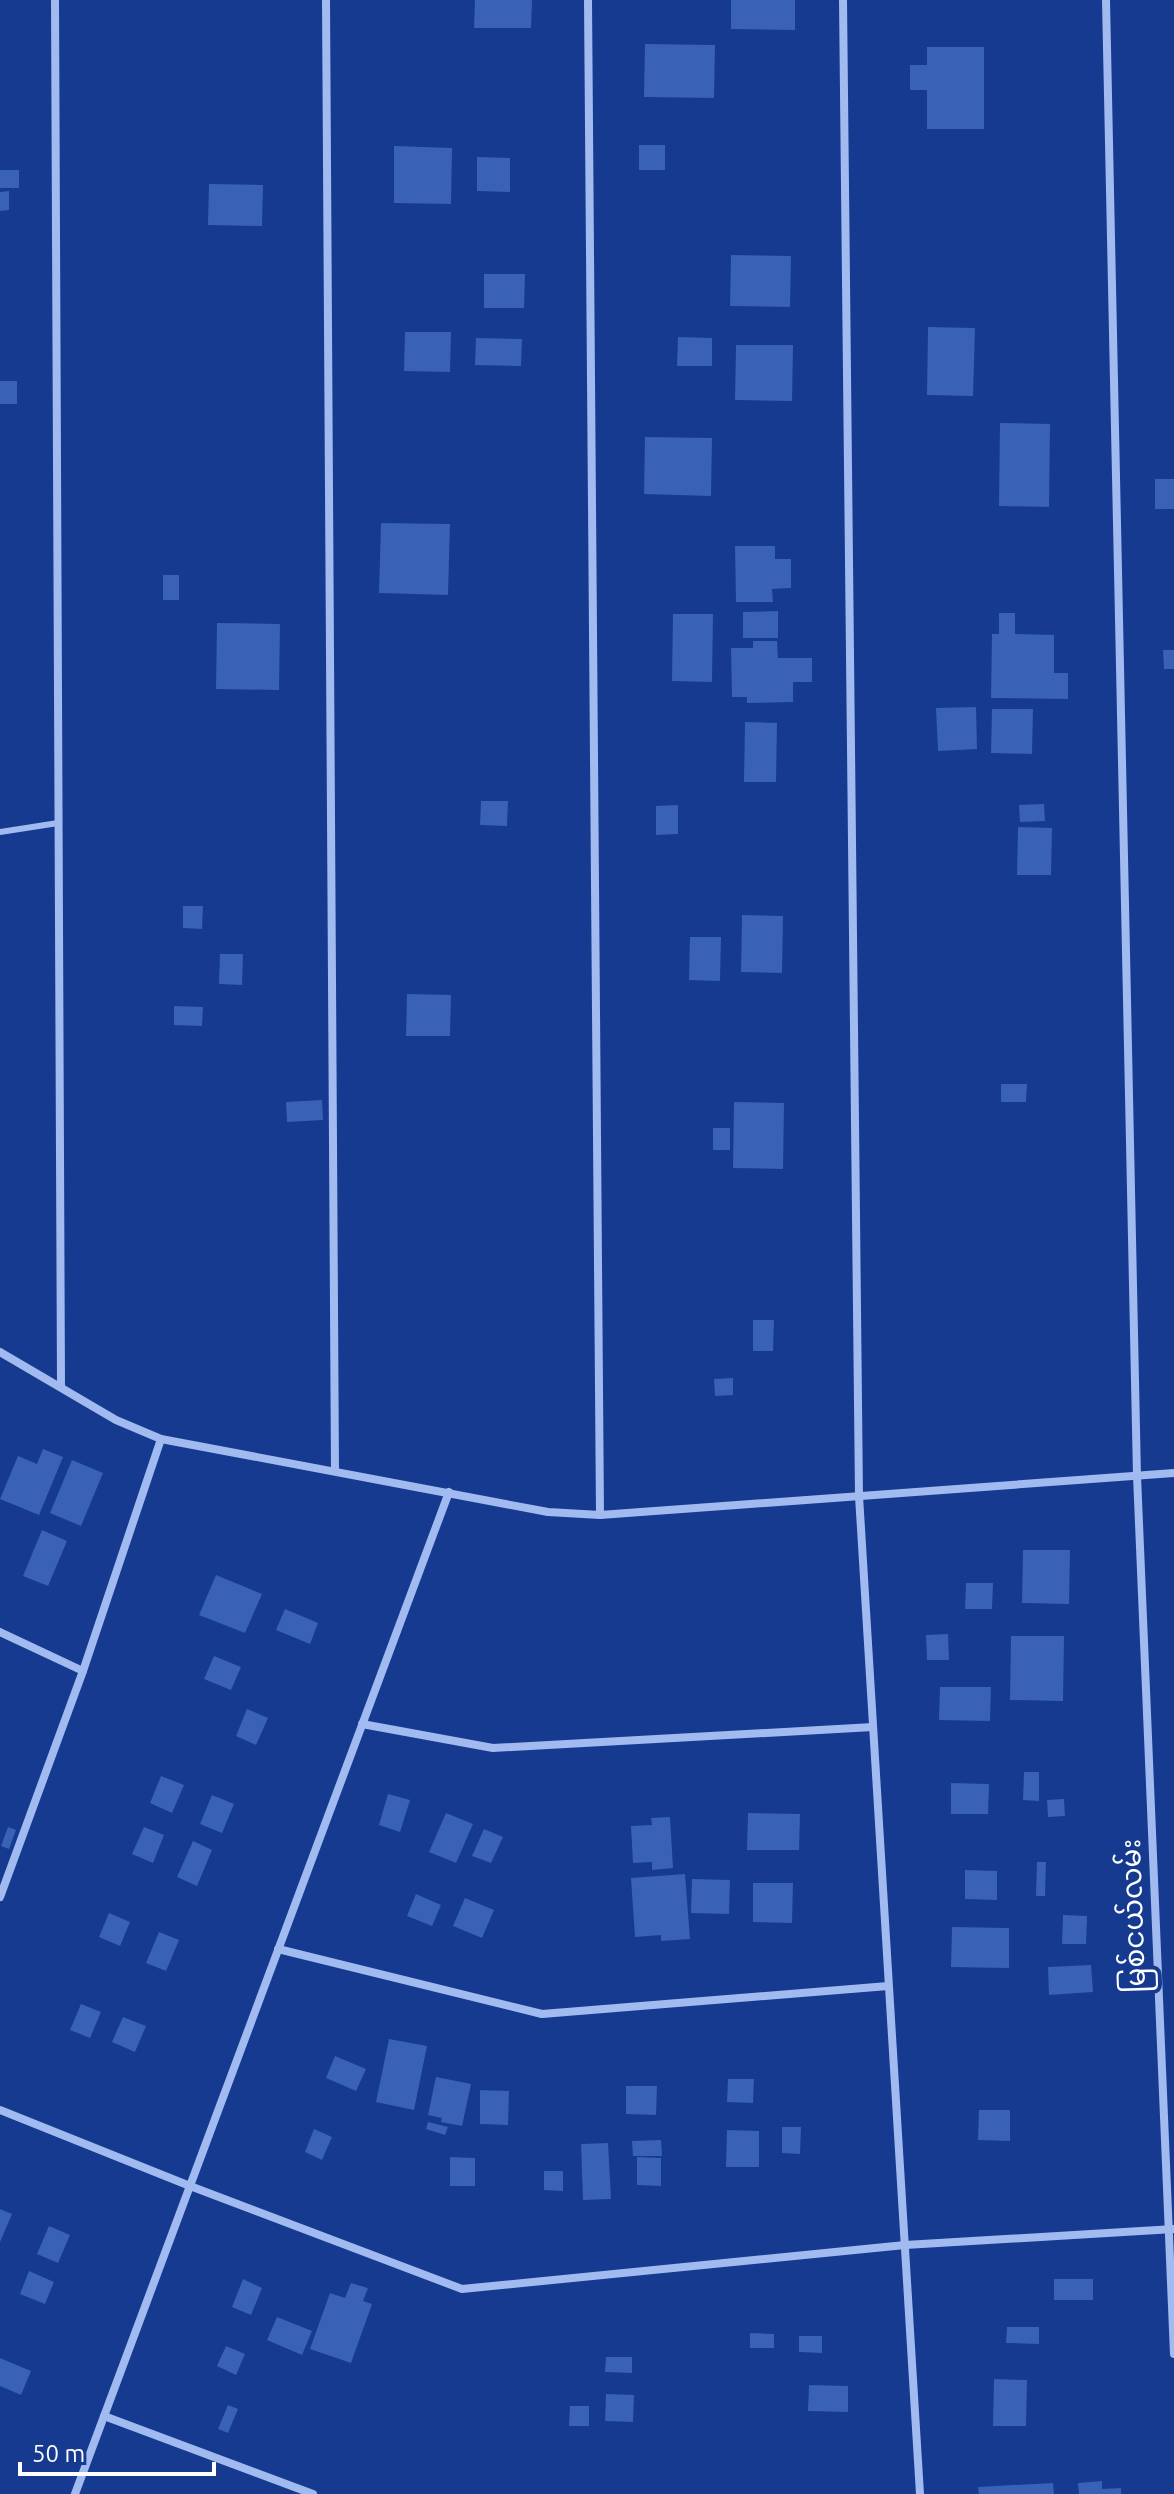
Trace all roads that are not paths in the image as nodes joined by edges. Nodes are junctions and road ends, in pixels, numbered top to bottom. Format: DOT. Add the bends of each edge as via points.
graph roads {
  1 [pos="55,0"];
  2 [pos="326,0"];
  3 [pos="588,0"];
  4 [pos="843,0"];
  5 [pos="1106,0"];
  6 [pos="58,823"];
  7 [pos="0,832"];
  8 [pos="0,1352"];
  9 [pos="61,1386"];
  10 [pos="161,1439"];
  11 [pos="335,1471"];
  12 [pos="1174,1473"];
  13 [pos="1137,1476"];
  14 [pos="449,1492"];
  15 [pos="859,1496"];
  16 [pos="600,1515"];
  17 [pos="0,1632"];
  18 [pos="83,1671"];
  19 [pos="362,1724"];
  20 [pos="873,1727"];
  21 [pos="0,1897"];
  22 [pos="278,1949"];
  23 [pos="888,1986"];
  24 [pos="0,2110"];
  25 [pos="190,2186"];
  26 [pos="1170,2229"];
  27 [pos="905,2245"];
  28 [pos="1174,2354"];
  29 [pos="104,2416"];
  30 [pos="75,2494"];
  31 [pos="313,2494"];
  32 [pos="920,2494"];
  1 -- 6 [label="street"];
  2 -- 11 [label="street"];
  3 -- 16 [label="street"];
  4 -- 15 [label="street"];
  5 -- 13 [label="street, မြစ်ငယ်လမ်း"];
  6 -- 7 [label="lane"];
  6 -- 9 [label="street"];
  8 -- 9 [label="street"];
  9 -- 10 [label="street" via="116,1420"];
  10 -- 11 [label="street"];
  10 -- 18 [label="street"];
  11 -- 14 [label="street"];
  12 -- 13 [label="street"];
  13 -- 15 [label="street"];
  13 -- 26 [label="street, မြစ်ငယ်လမ်း"];
  14 -- 16 [label="street" via="548,1512"];
  14 -- 19 [label="street"];
  15 -- 16 [label="street"];
  15 -- 20 [label="street"];
  17 -- 18 [label="street"];
  18 -- 21 [label="street"];
  19 -- 20 [label="street" via="493,1748"];
  19 -- 22 [label="street"];
  20 -- 23 [label="street"];
  22 -- 23 [label="street" via="542,2014"];
  22 -- 25 [label="street"];
  23 -- 27 [label="street"];
  24 -- 25 [label="street"];
  25 -- 27 [label="street" via="462,2289"];
  25 -- 29 [label="street"];
  26 -- 27 [label="street"];
  26 -- 28 [label="street, မြစ်ငယ်လမ်း"];
  27 -- 32 [label="street"];
  29 -- 30 [label="street"];
  29 -- 31 [label="street"];
}
